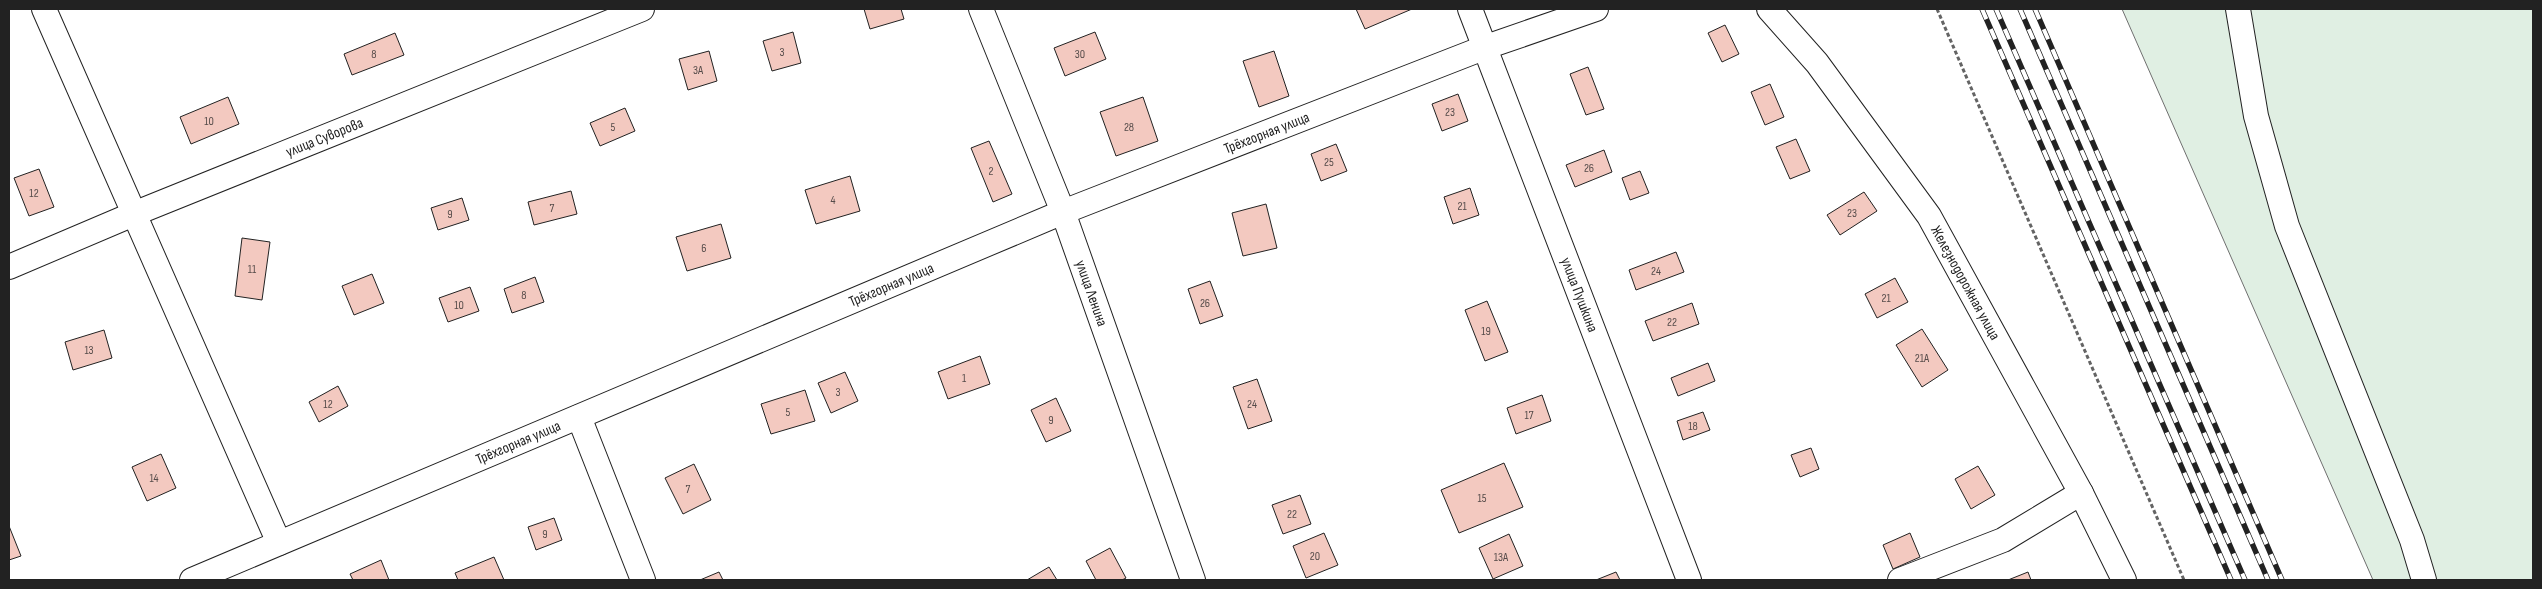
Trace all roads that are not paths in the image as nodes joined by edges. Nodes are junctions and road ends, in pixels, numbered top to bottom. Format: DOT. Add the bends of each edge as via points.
graph roads {
  1 [pos="44,9"];
  2 [pos="642,9"];
  3 [pos="982,9"];
  4 [pos="1470,9"];
  5 [pos="1596,9"];
  6 [pos="1769,9"];
  7 [pos="2238,9"];
  8 [pos="1486,47"];
  9 [pos="1063,212"];
  10 [pos="136,213"];
  11 [pos="9,267"];
  12 [pos="579,417"];
  13 [pos="2081,493"];
  14 [pos="279,542"];
  15 [pos="1184,576"];
  16 [pos="192,580"];
  17 [pos="643,580"];
  18 [pos="1689,580"];
  19 [pos="1900,580"];
  20 [pos="2124,580"];
  21 [pos="2424,580"];
  1 -- 10 [label="street"];
  2 -- 10 [label="street, улица Суворова"];
  3 -- 9 [label="street, улица Ленина"];
  4 -- 8 [label="street, улица Пушкина"];
  5 -- 8 [label="street, Трёхгорная улица"];
  6 -- 13 [label="street, Железнодорожная улица" via="1817,63 1929,216"];
  7 -- 21 [label="street" via="2256,116 2287,226 2412,540"];
  8 -- 9 [label="street, Трёхгорная улица"];
  8 -- 18 [label="street, улица Пушкина"];
  9 -- 12 [label="street, Трёхгорная улица"];
  9 -- 15 [label="street, улица Ленина"];
  10 -- 11 [label="street, улица Суворова"];
  10 -- 14 [label="street"];
  12 -- 14 [label="street, Трёхгорная улица"];
  12 -- 17 [label="street"];
  13 -- 19 [label="street" via="2003,540"];
  13 -- 20 [label="street, Железнодорожная улица"];
  14 -- 16 [label="street, Трёхгорная улица"];
}
